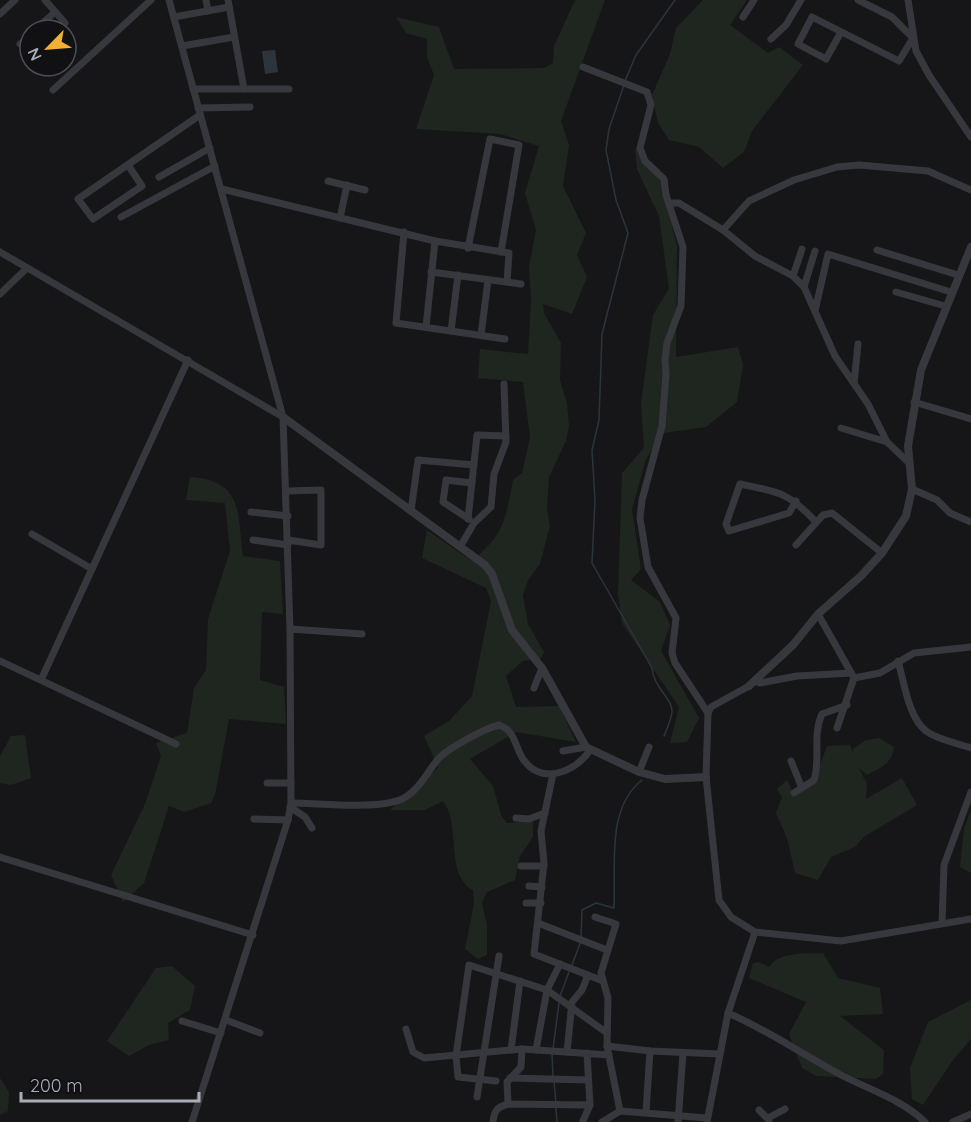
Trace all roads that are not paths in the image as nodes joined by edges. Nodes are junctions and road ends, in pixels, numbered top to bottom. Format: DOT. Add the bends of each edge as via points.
graph roads {
  1 [pos="15,0"];
  2 [pos="45,0"];
  3 [pos="152,0"];
  4 [pos="169,0"];
  5 [pos="206,0"];
  6 [pos="754,0"];
  7 [pos="801,0"];
  8 [pos="858,0"];
  9 [pos="908,0"];
  10 [pos="868,2"];
  11 [pos="228,4"];
  12 [pos="208,11"];
  13 [pos="55,12"];
  14 [pos="0,14"];
  15 [pos="174,17"];
  16 [pos="743,17"];
  17 [pos="48,18"];
  18 [pos="61,18"];
  19 [pos="841,32"];
  20 [pos="234,37"];
  21 [pos="913,38"];
  22 [pos="771,39"];
  23 [pos="182,46"];
  24 [pos="583,67"];
  25 [pos="193,89"];
  26 [pos="244,89"];
  27 [pos="289,89"];
  28 [pos="53,90"];
  29 [pos="250,107"];
  30 [pos="199,111"];
  31 [pos="971,137"];
  32 [pos="210,148"];
  33 [pos="128,165"];
  34 [pos="215,166"];
  35 [pos="159,177"];
  36 [pos="328,181"];
  37 [pos="346,185"];
  38 [pos="222,189"];
  39 [pos="365,190"];
  40 [pos="971,190"];
  41 [pos="669,203"];
  42 [pos="121,217"];
  43 [pos="340,218"];
  44 [pos="723,230"];
  45 [pos="404,232"];
  46 [pos="435,241"];
  47 [pos="971,247"];
  48 [pos="468,248"];
  49 [pos="802,249"];
  50 [pos="877,250"];
  51 [pos="815,251"];
  52 [pos="0,252"];
  53 [pos="501,252"];
  54 [pos="27,268"];
  55 [pos="431,272"];
  56 [pos="958,275"];
  57 [pos="458,276"];
  58 [pos="793,276"];
  59 [pos="488,280"];
  60 [pos="507,282"];
  61 [pos="521,284"];
  62 [pos="804,287"];
  63 [pos="896,292"];
  64 [pos="951,292"];
  65 [pos="0,294"];
  66 [pos="945,306"];
  67 [pos="815,311"];
  68 [pos="426,327"];
  69 [pos="451,331"];
  70 [pos="481,335"];
  71 [pos="505,339"];
  72 [pos="858,345"];
  73 [pos="188,360"];
  74 [pos="854,383"];
  75 [pos="504,384"];
  76 [pos="914,402"];
  77 [pos="283,417"];
  78 [pos="971,419"];
  79 [pos="841,428"];
  80 [pos="506,436"];
  81 [pos="887,442"];
  82 [pos="909,463"];
  83 [pos="474,465"];
  84 [pos="472,483"];
  85 [pos="912,489"];
  86 [pos="287,490"];
  87 [pos="796,501"];
  88 [pos="411,511"];
  89 [pos="251,512"];
  90 [pos="288,516"];
  91 [pos="471,521"];
  92 [pos="816,522"];
  93 [pos="971,522"];
  94 [pos="32,534"];
  95 [pos="253,540"];
  96 [pos="288,542"];
  97 [pos="796,545"];
  98 [pos="460,547"];
  99 [pos="882,553"];
  100 [pos="92,569"];
  101 [pos="818,614"];
  102 [pos="290,629"];
  103 [pos="362,634"];
  104 [pos="971,647"];
  105 [pos="0,661"];
  106 [pos="898,661"];
  107 [pos="542,668"];
  108 [pos="853,676"];
  109 [pos="41,680"];
  110 [pos="752,683"];
  111 [pos="534,688"];
  112 [pos="847,705"];
  113 [pos="708,713"];
  114 [pos="837,728"];
  115 [pos="176,744"];
  116 [pos="649,747"];
  117 [pos="588,748"];
  118 [pos="971,748"];
  119 [pos="563,751"];
  120 [pos="791,760"];
  121 [pos="639,772"];
  122 [pos="553,774"];
  123 [pos="706,777"];
  124 [pos="267,783"];
  125 [pos="291,783"];
  126 [pos="802,788"];
  127 [pos="794,792"];
  128 [pos="971,792"];
  129 [pos="291,805"];
  130 [pos="545,813"];
  131 [pos="516,818"];
  132 [pos="254,819"];
  133 [pos="288,820"];
  134 [pos="312,828"];
  135 [pos="0,857"];
  136 [pos="521,866"];
  137 [pos="544,866"];
  138 [pos="530,886"];
  139 [pos="542,887"];
  140 [pos="526,903"];
  141 [pos="541,903"];
  142 [pos="595,917"];
  143 [pos="971,918"];
  144 [pos="538,923"];
  145 [pos="942,923"];
  146 [pos="755,932"];
  147 [pos="253,935"];
  148 [pos="607,950"];
  149 [pos="499,956"];
  150 [pos="560,964"];
  151 [pos="495,972"];
  152 [pos="588,975"];
  153 [pos="520,981"];
  154 [pos="603,981"];
  155 [pos="547,990"];
  156 [pos="571,1007"];
  157 [pos="728,1013"];
  158 [pos="226,1020"];
  159 [pos="182,1021"];
  160 [pos="406,1029"];
  161 [pos="221,1033"];
  162 [pos="260,1033"];
  163 [pos="607,1033"];
  164 [pos="607,1046"];
  165 [pos="522,1049"];
  166 [pos="511,1050"];
  167 [pos="536,1050"];
  168 [pos="650,1051"];
  169 [pos="567,1052"];
  170 [pos="486,1053"];
  171 [pos="587,1053"];
  172 [pos="683,1053"];
  173 [pos="720,1054"];
  174 [pos="609,1055"];
  175 [pos="456,1056"];
  176 [pos="510,1078"];
  177 [pos="481,1080"];
  178 [pos="588,1080"];
  179 [pos="496,1081"];
  180 [pos="477,1097"];
  181 [pos="508,1104"];
  182 [pos="590,1105"];
  183 [pos="785,1109"];
  184 [pos="759,1110"];
  185 [pos="620,1111"];
  186 [pos="646,1112"];
  187 [pos="971,1114"];
  188 [pos="678,1118"];
  189 [pos="583,1120"];
  190 [pos="707,1120"];
  191 [pos="769,1120"];
  192 [pos="192,1122"];
  193 [pos="493,1122"];
  194 [pos="602,1122"];
  195 [pos="925,1122"];
  196 [pos="953,1122"];
  1 -- 14 [label="street"];
  2 -- 13 [label="street"];
  3 -- 28 [label="street"];
  4 -- 15 [label="street"];
  5 -- 12 [label="street"];
  6 -- 16 [label="street"];
  7 -- 22 [label="street" via="786,25"];
  8 -- 10 [label="street"];
  9 -- 21 [label="street"];
  10 -- 21 [label="street" via="892,17"];
  11 -- 12 [label="street"];
  11 -- 20 [label="street"];
  12 -- 15 [label="street"];
  13 -- 17 [label="street"];
  13 -- 18 [label="street"];
  15 -- 23 [label="street"];
  19 -- 19 [label="street" via="812,17 798,44 826,59"];
  19 -- 21 [label="street" via="899,61"];
  20 -- 23 [label="street"];
  20 -- 26 [label="street"];
  21 -- 31 [label="street" via="929,75"];
  23 -- 25 [label="street"];
  24 -- 41 [label="street" via="650,96 640,148 645,161 664,179"];
  25 -- 26 [label="street"];
  25 -- 30 [label="street"];
  26 -- 27 [label="street"];
  29 -- 30 [label="street"];
  30 -- 32 [label="street"];
  30 -- 33 [label="street"];
  32 -- 34 [label="street"];
  32 -- 35 [label="street"];
  33 -- 33 [label="street" via="142,186 93,219 78,199"];
  34 -- 38 [label="street"];
  34 -- 42 [label="street"];
  36 -- 37 [label="street"];
  37 -- 39 [label="street"];
  37 -- 43 [label="street"];
  38 -- 43 [label="street"];
  38 -- 77 [label="street"];
  40 -- 44 [label="street" via="928,171 837,167 794,180 749,201"];
  41 -- 44 [label="street" via="679,203"];
  41 -- 113 [label="street" via="682,239 681,306 667,343 662,426 640,518 648,567 676,618 672,653 675,663"];
  43 -- 45 [label="street"];
  44 -- 58 [label="street" via="755,256"];
  45 -- 46 [label="street"];
  45 -- 68 [label="street" via="396,323"];
  46 -- 48 [label="street"];
  46 -- 55 [label="street"];
  47 -- 56 [label="street"];
  48 -- 53 [label="street"];
  48 -- 53 [label="street" via="490,139 519,145"];
  49 -- 58 [label="street"];
  50 -- 56 [label="street"];
  51 -- 62 [label="street"];
  52 -- 54 [label="street"];
  53 -- 60 [label="street" via="509,254"];
  54 -- 65 [label="street"];
  54 -- 73 [label="street"];
  55 -- 57 [label="street"];
  55 -- 68 [label="street"];
  56 -- 64 [label="street"];
  57 -- 59 [label="street"];
  57 -- 69 [label="street"];
  58 -- 62 [label="street"];
  59 -- 60 [label="street"];
  59 -- 70 [label="street"];
  60 -- 61 [label="street"];
  62 -- 67 [label="street"];
  63 -- 66 [label="street"];
  64 -- 66 [label="street"];
  64 -- 67 [label="street" via="828,254"];
  66 -- 76 [label="street" via="921,370"];
  67 -- 74 [label="street" via="835,356"];
  68 -- 69 [label="street"];
  69 -- 70 [label="street"];
  70 -- 71 [label="street"];
  72 -- 74 [label="street"];
  73 -- 77 [label="street"];
  73 -- 100 [label="street"];
  74 -- 81 [label="street"];
  75 -- 80 [label="street"];
  76 -- 78 [label="street"];
  76 -- 82 [label="street"];
  77 -- 86 [label="street"];
  77 -- 88 [label="street"];
  79 -- 81 [label="street"];
  80 -- 83 [label="street" via="477,435"];
  80 -- 91 [label="street" via="491,507"];
  81 -- 82 [label="street"];
  82 -- 85 [label="street"];
  83 -- 84 [label="street"];
  83 -- 88 [label="street" via="418,460"];
  84 -- 91 [label="street"];
  84 -- 91 [label="street" via="446,480 443,502"];
  85 -- 93 [label="street"];
  85 -- 99 [label="street" via="906,516"];
  86 -- 90 [label="street"];
  86 -- 96 [label="street" via="321,490 321,545"];
  87 -- 87 [label="street" via="782,493 740,484 726,524 729,531 789,513"];
  87 -- 92 [label="street"];
  88 -- 98 [label="street"];
  89 -- 90 [label="street"];
  90 -- 96 [label="street"];
  91 -- 98 [label="street"];
  92 -- 97 [label="street"];
  92 -- 99 [label="street" via="832,513"];
  94 -- 100 [label="street"];
  95 -- 96 [label="street"];
  96 -- 102 [label="street"];
  98 -- 107 [label="street" via="492,574 512,630"];
  99 -- 101 [label="street"];
  100 -- 109 [label="street"];
  101 -- 108 [label="street"];
  101 -- 110 [label="street" via="793,645"];
  102 -- 103 [label="street"];
  102 -- 125 [label="street"];
  104 -- 106 [label="street" via="923,651"];
  105 -- 109 [label="street"];
  106 -- 108 [label="street" via="880,673"];
  106 -- 118 [label="street" via="918,723 939,738"];
  107 -- 111 [label="street"];
  107 -- 117 [label="street"];
  108 -- 110 [label="street" via="797,676"];
  108 -- 112 [label="street"];
  109 -- 115 [label="street"];
  110 -- 113 [label="street" via="711,707"];
  112 -- 114 [label="street"];
  112 -- 126 [label="street" via="822,714 817,771 814,780"];
  113 -- 123 [label="street"];
  116 -- 121 [label="street"];
  117 -- 119 [label="street"];
  117 -- 121 [label="street"];
  117 -- 122 [label="street" via="573,768"];
  120 -- 126 [label="street"];
  121 -- 123 [label="street" via="665,779"];
  122 -- 129 [label="street" via="537,771 524,761 510,732 500,724 440,757 417,788 395,801"];
  122 -- 130 [label="street"];
  123 -- 146 [label="street" via="719,900 731,917"];
  124 -- 125 [label="street"];
  125 -- 129 [label="street"];
  126 -- 127 [label="street"];
  128 -- 145 [label="street" via="944,865"];
  129 -- 133 [label="street"];
  129 -- 134 [label="street"];
  130 -- 131 [label="street" via="529,819"];
  130 -- 137 [label="street" via="541,831"];
  132 -- 133 [label="street"];
  133 -- 147 [label="street"];
  135 -- 147 [label="street"];
  136 -- 137 [label="street"];
  137 -- 139 [label="street"];
  138 -- 139 [label="street"];
  139 -- 141 [label="street"];
  140 -- 141 [label="street"];
  141 -- 144 [label="street"];
  142 -- 148 [label="street" via="616,924"];
  143 -- 145 [label="street"];
  144 -- 148 [label="street"];
  144 -- 150 [label="street" via="534,954"];
  145 -- 146 [label="street" via="841,941"];
  146 -- 157 [label="street"];
  147 -- 158 [label="street"];
  148 -- 154 [label="street" via="601,973"];
  149 -- 151 [label="street"];
  150 -- 152 [label="street"];
  150 -- 155 [label="street"];
  151 -- 153 [label="street"];
  151 -- 170 [label="street"];
  151 -- 175 [label="street" via="469,965"];
  152 -- 154 [label="street"];
  152 -- 156 [label="street"];
  153 -- 155 [label="street"];
  153 -- 166 [label="street"];
  154 -- 163 [label="street" via="608,998"];
  155 -- 156 [label="street"];
  155 -- 167 [label="street"];
  156 -- 163 [label="street"];
  156 -- 169 [label="street"];
  157 -- 173 [label="street"];
  157 -- 195 [label="street" via="757,1025 842,1076 891,1097"];
  158 -- 161 [label="street"];
  158 -- 162 [label="street"];
  159 -- 161 [label="street"];
  160 -- 175 [label="street" via="413,1052 424,1058"];
  161 -- 192 [label="street"];
  163 -- 164 [label="street"];
  164 -- 168 [label="street"];
  164 -- 174 [label="street"];
  165 -- 166 [label="street"];
  165 -- 167 [label="street"];
  165 -- 176 [label="street" via="521,1067"];
  166 -- 170 [label="street"];
  167 -- 169 [label="street"];
  168 -- 172 [label="street"];
  168 -- 186 [label="street"];
  169 -- 171 [label="street"];
  170 -- 175 [label="street"];
  170 -- 177 [label="street"];
  171 -- 174 [label="street"];
  171 -- 178 [label="street"];
  172 -- 173 [label="street"];
  172 -- 188 [label="street"];
  173 -- 190 [label="street"];
  174 -- 185 [label="street"];
  175 -- 177 [label="street" via="458,1077"];
  176 -- 178 [label="street"];
  176 -- 181 [label="street"];
  177 -- 179 [label="street"];
  177 -- 180 [label="street"];
  178 -- 182 [label="street"];
  181 -- 182 [label="street"];
  181 -- 193 [label="street" via="499,1106"];
  182 -- 189 [label="street"];
  183 -- 191 [label="street"];
  184 -- 191 [label="street"];
  185 -- 186 [label="street"];
  185 -- 194 [label="street"];
  186 -- 188 [label="street"];
  187 -- 196 [label="street"];
  188 -- 190 [label="street"];
}
